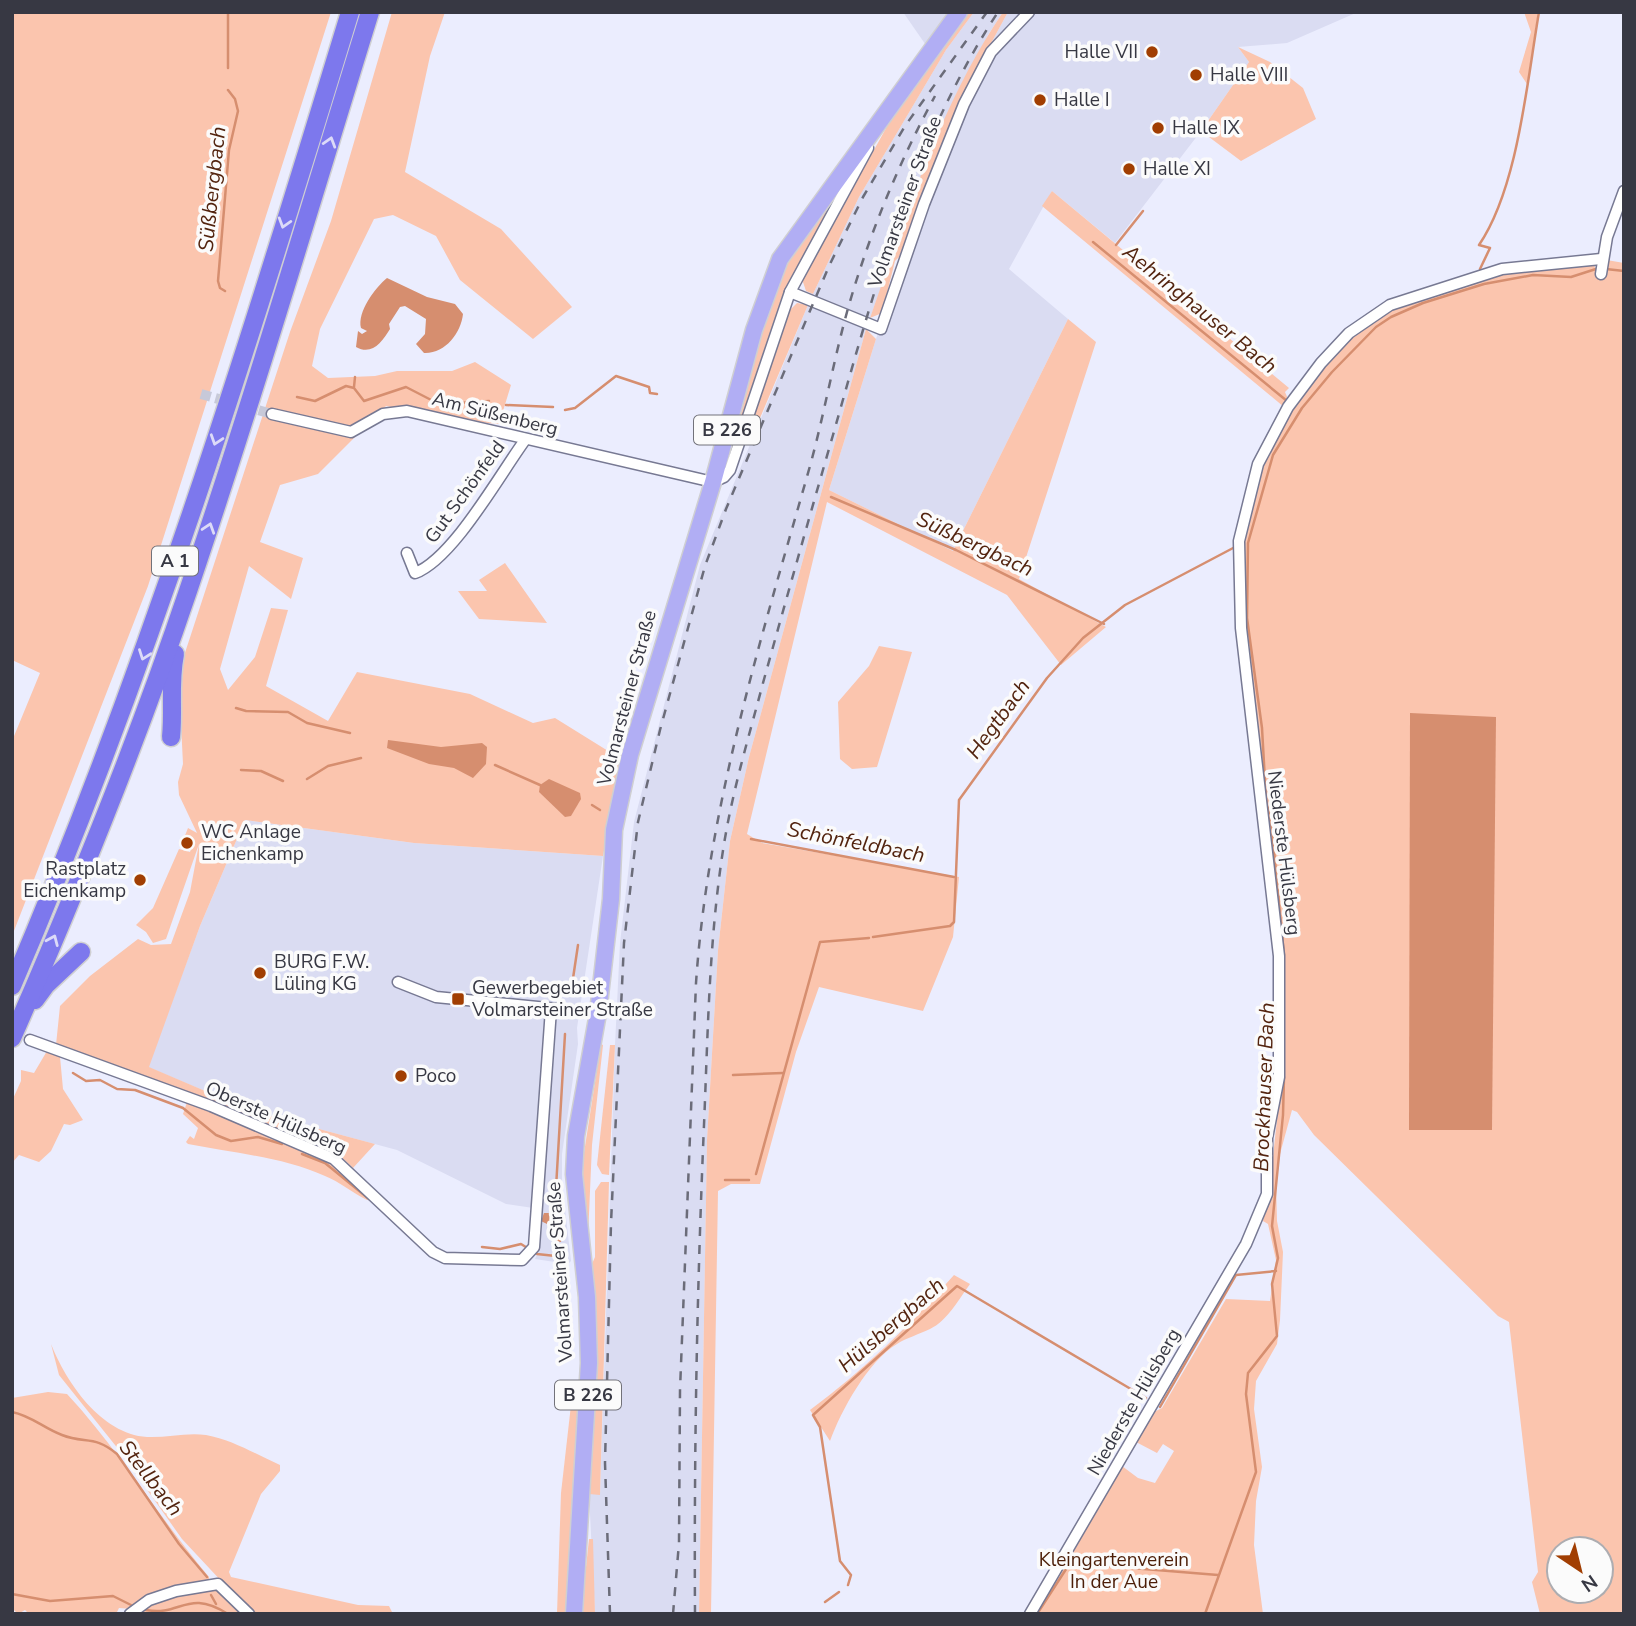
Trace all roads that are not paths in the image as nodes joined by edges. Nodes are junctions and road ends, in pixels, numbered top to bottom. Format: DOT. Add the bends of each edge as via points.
graph roads {
  1 [pos="350,12"];
  2 [pos="370,12"];
  3 [pos="959,12"];
  4 [pos="1029,12"];
  5 [pos="879,123"];
  6 [pos="1624,191"];
  7 [pos="1601,259"];
  8 [pos="1601,274"];
  9 [pos="790,292"];
  10 [pos="272,414"];
  11 [pos="525,440"];
  12 [pos="713,482"];
  13 [pos="407,553"];
  14 [pos="188,592"];
  15 [pos="171,737"];
  16 [pos="81,952"];
  17 [pos="398,982"];
  18 [pos="12,986"];
  19 [pos="551,1009"];
  20 [pos="598,1013"];
  21 [pos="20,1035"];
  22 [pos="130,1614"];
  23 [pos="249,1614"];
  24 [pos="574,1614"];
  25 [pos="1030,1614"];
  1 -- 18 [label="highway, A 1, one-way" via="146,649"];
  14 -- 2 [label="highway, A 1, one-way"];
  3 -- 5 [label="main road, Volmarsteiner Straße / B 226"];
  4 -- 9 [label="street, Volmarsteiner Straße" via="991,52 964,103 881,329"];
  5 -- 9 [label="street, Volmarsteiner Straße"];
  5 -- 12 [label="main road, Volmarsteiner Straße / B 226" via="780,259 754,330"];
  6 -- 7 [label="street"];
  7 -- 8 [label="street"];
  7 -- 25 [label="street, Niederste Hülsberg" via="1502,270 1390,305 1349,333 1321,363 1288,407 1258,464 1240,541 1242,657 1279,956 1279,1077 1266,1138 1267,1194 1246,1244"];
  9 -- 12 [label="street, Volmarsteiner Straße" via="730,470"];
  10 -- 11 [label="street, Am Süßenberg" via="351,432 383,414 407,411"];
  11 -- 12 [label="street, Am Süßenberg"];
  11 -- 13 [label="street, Gut Schönfeld" via="439,558 415,573"];
  12 -- 20 [label="main road, Volmarsteiner Straße / B 226" via="630,755 614,830"];
  14 -- 15 [label="highway" via="169,684"];
  21 -- 14 [label="highway, A 1, one-way"];
  16 -- 21 [label="highway" via="46,985"];
  17 -- 19 [label="street" via="436,997"];
  19 -- 20 [label="street"];
  19 -- 21 [label="street, Oberste Hülsberg" via="531,1251 515,1260 445,1258 433,1252 334,1159 211,1106"];
  20 -- 24 [label="main road, Volmarsteiner Straße / B 226" via="576,1136 574,1174 589,1363"];
  22 -- 23 [label="street" via="149,1600 218,1584"];
}
